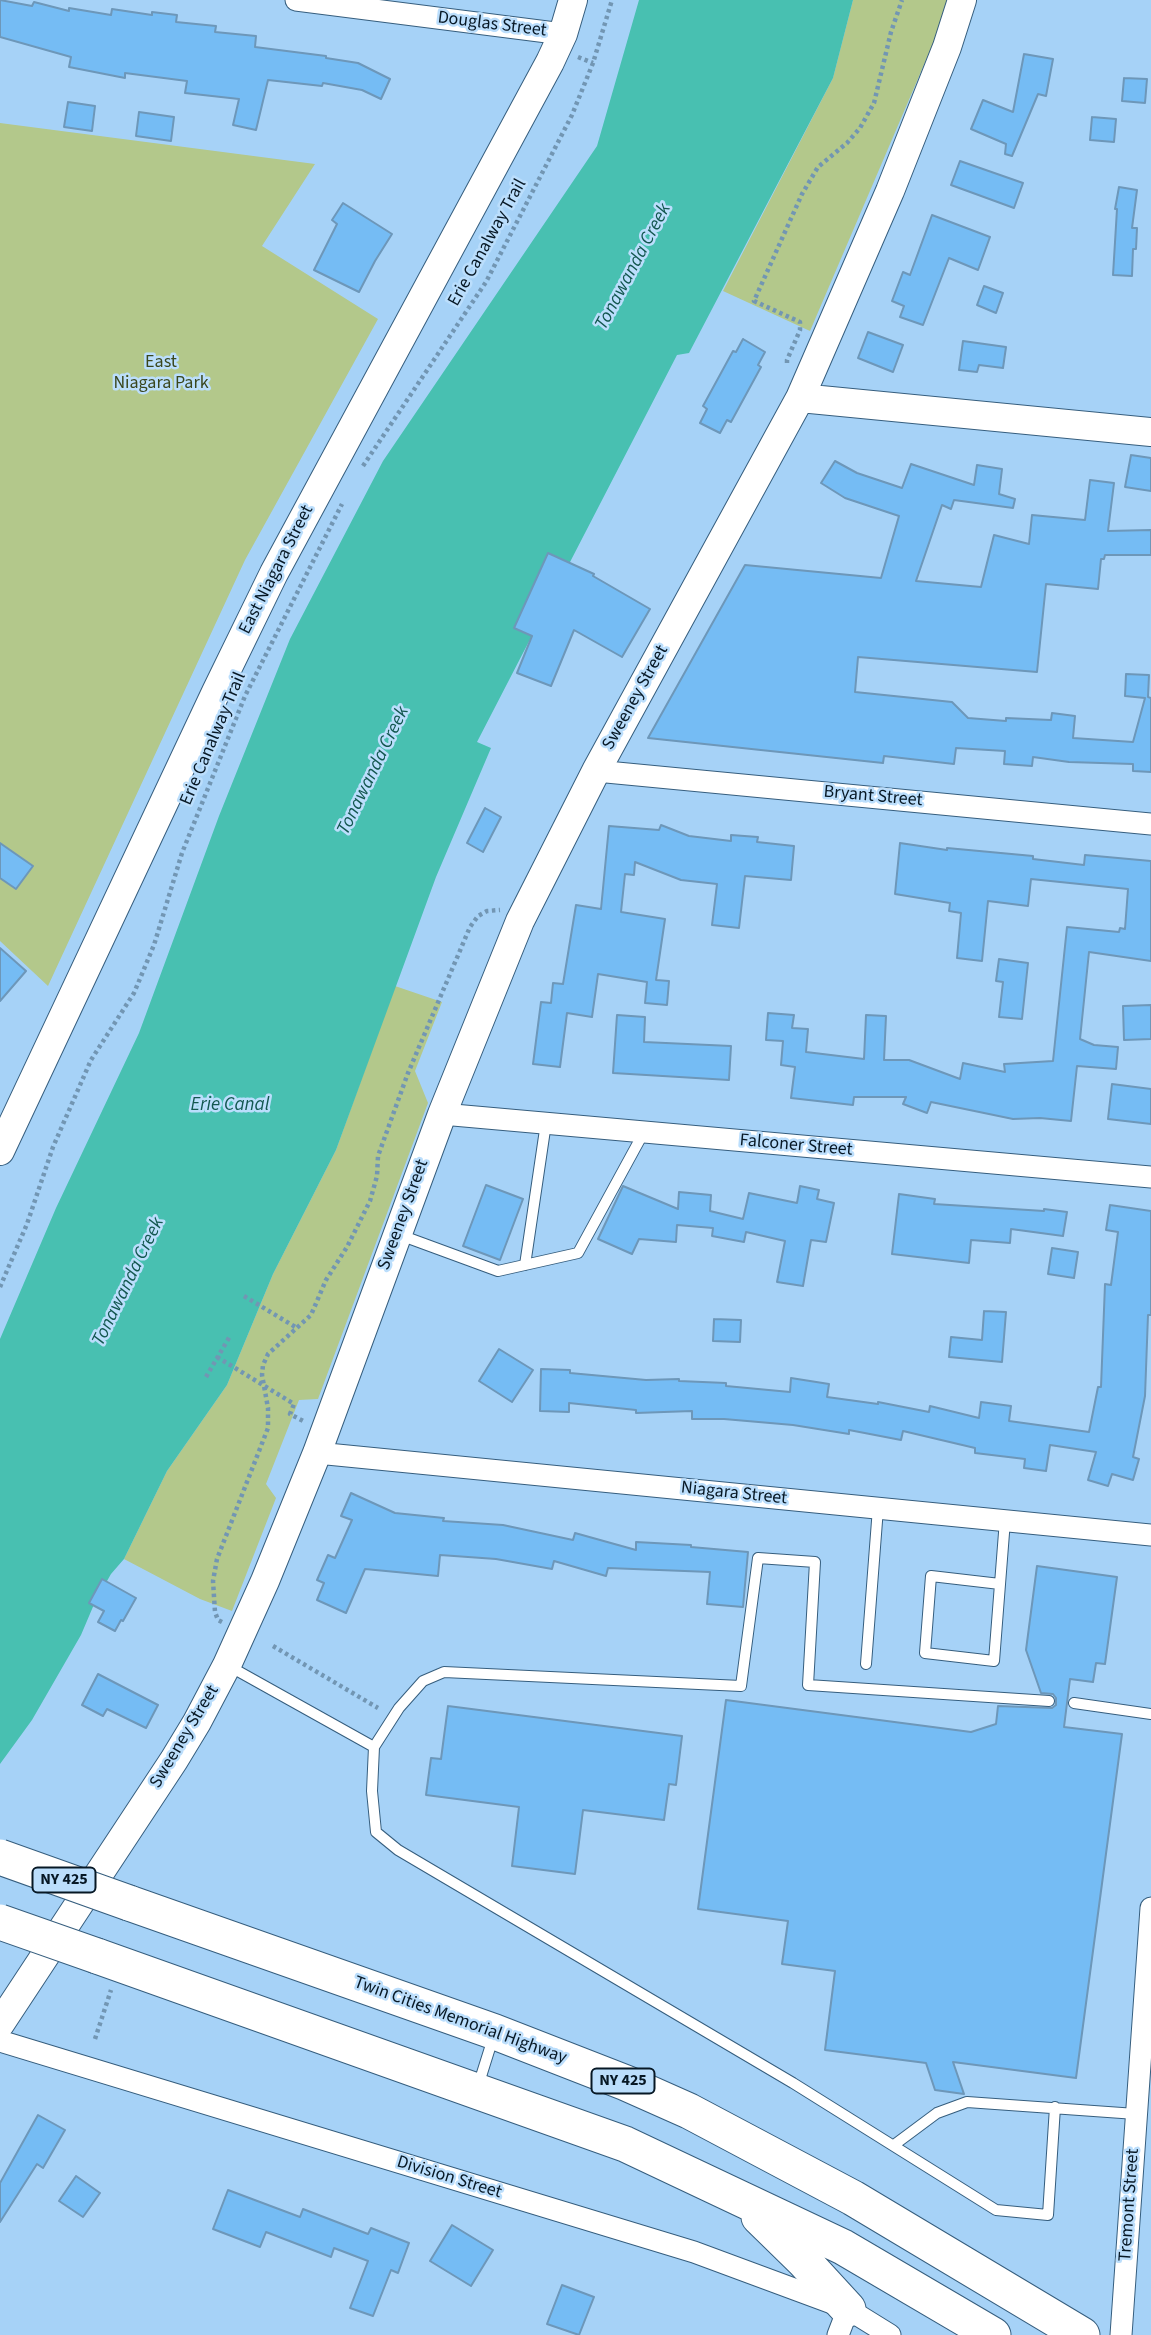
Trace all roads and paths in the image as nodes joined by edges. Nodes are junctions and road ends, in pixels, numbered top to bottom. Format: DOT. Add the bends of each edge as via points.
graph roads {
  1 [pos="296,0"];
  2 [pos="573,0"];
  3 [pos="612,0"];
  4 [pos="902,0"];
  5 [pos="962,0"];
  6 [pos="562,34"];
  7 [pos="795,368"];
  8 [pos="800,398"];
  9 [pos="1151,432"];
  10 [pos="358,472"];
  11 [pos="346,497"];
  12 [pos="596,771"];
  13 [pos="1151,824"];
  14 [pos="505,911"];
  15 [pos="442,1114"];
  16 [pos="546,1123"];
  17 [pos="644,1132"];
  18 [pos="3,1133"];
  19 [pos="1151,1177"];
  20 [pos="397,1234"];
  21 [pos="525,1265"];
  22 [pos="0,1287"];
  23 [pos="244,1296"];
  24 [pos="297,1328"];
  25 [pos="230,1336"];
  26 [pos="218,1357"];
  27 [pos="206,1377"];
  28 [pos="264,1384"];
  29 [pos="311,1424"];
  30 [pos="317,1452"];
  31 [pos="878,1508"];
  32 [pos="1005,1520"];
  33 [pos="1151,1535"];
  34 [pos="1000,1584"];
  35 [pos="228,1625"];
  36 [pos="273,1646"];
  37 [pos="866,1664"];
  38 [pos="227,1665"];
  39 [pos="1049,1701"];
  40 [pos="1074,1703"];
  41 [pos="378,1708"];
  42 [pos="1151,1714"];
  43 [pos="374,1747"];
  44 [pos="0,1857"];
  45 [pos="1151,1908"];
  46 [pos="0,1922"];
  47 [pos="111,1989"];
  48 [pos="0,2024"];
  49 [pos="495,2032"];
  50 [pos="95,2039"];
  51 [pos="0,2041"];
  52 [pos="477,2091"];
  53 [pos="1055,2107"];
  54 [pos="1136,2114"];
  55 [pos="894,2146"];
  56 [pos="733,2193"];
  57 [pos="843,2322"];
  58 [pos="890,2335"];
  59 [pos="993,2335"];
  60 [pos="1082,2335"];
  61 [pos="1121,2335"];
  1 -- 6 [label="street, Douglas Street"];
  2 -- 6 [label="street, East Niagara Street"];
  3 -- 10 [label="path, Erie Canalway Trail" via="572,115 486,282"];
  4 -- 7 [label="path" via="874,103 847,143 818,167 754,301 800,322 786,360"];
  5 -- 8 [label="street, Sweeney Street" via="890,191"];
  6 -- 18 [label="street, East Niagara Street" via="274,573"];
  8 -- 9 [label="street"];
  8 -- 12 [label="street, Sweeney Street"];
  11 -- 22 [label="path, Erie Canalway Trail" via="246,696 182,853 154,945 134,993 91,1060"];
  12 -- 13 [label="street, Bryant Street"];
  12 -- 15 [label="street, Sweeney Street" via="520,921"];
  14 -- 24 [label="path" via="487,911 470,927 385,1132 370,1201 311,1315"];
  15 -- 16 [label="street, Falconer Street"];
  15 -- 20 [label="street, Sweeney Street"];
  16 -- 17 [label="street, Falconer Street"];
  16 -- 21 [label="lane"];
  17 -- 19 [label="street, Falconer Street"];
  17 -- 21 [label="lane" via="578,1252"];
  20 -- 21 [label="lane" via="498,1271"];
  20 -- 30 [label="street, Sweeney Street"];
  23 -- 24 [label="path"];
  24 -- 28 [label="path" via="268,1354 263,1365"];
  25 -- 26 [label="path"];
  26 -- 27 [label="path"];
  26 -- 28 [label="path"];
  28 -- 29 [label="path" via="294,1404 290,1414"];
  28 -- 35 [label="path" via="268,1428 217,1559 213,1581 215,1612 218,1620"];
  30 -- 31 [label="street, Niagara Street"];
  30 -- 38 [label="street, Sweeney Street"];
  31 -- 32 [label="street, Niagara Street"];
  31 -- 37 [label="lane"];
  32 -- 33 [label="street, Niagara Street"];
  32 -- 34 [label="lane"];
  34 -- 34 [label="lane" via="994,1661 925,1653 931,1576"];
  36 -- 41 [label="path"];
  38 -- 43 [label="lane"];
  38 -- 48 [label="street, Sweeney Street" via="174,1760"];
  39 -- 43 [label="lane" via="808,1685 815,1562 758,1558 741,1686 443,1672 423,1681"];
  40 -- 42 [label="lane"];
  43 -- 55 [label="lane" via="376,1832 398,1850"];
  44 -- 49 [label="main road, Twin Cities Memorial Highway / NY 425, bridge"];
  45 -- 54 [label="street, Tremont Street"];
  46 -- 52 [label="main road, bridge"];
  47 -- 50 [label="path"];
  49 -- 52 [label="lane"];
  49 -- 60 [label="main road, Twin Cities Memorial Highway / NY 425" via="626,2082 710,2121 853,2198"];
  51 -- 57 [label="street, Division Street" via="694,2252"];
  52 -- 56 [label="main road" via="625,2144"];
  53 -- 54 [label="lane"];
  53 -- 55 [label="lane" via="967,2102 937,2113"];
  53 -- 55 [label="lane" via="1048,2215 996,2210"];
  54 -- 61 [label="street, Tremont Street"];
  56 -- 57 [label="main road" via="785,2242"];
  56 -- 59 [label="main road" via="843,2247"];
  57 -- 58 [label="street, Division Street"];
}
